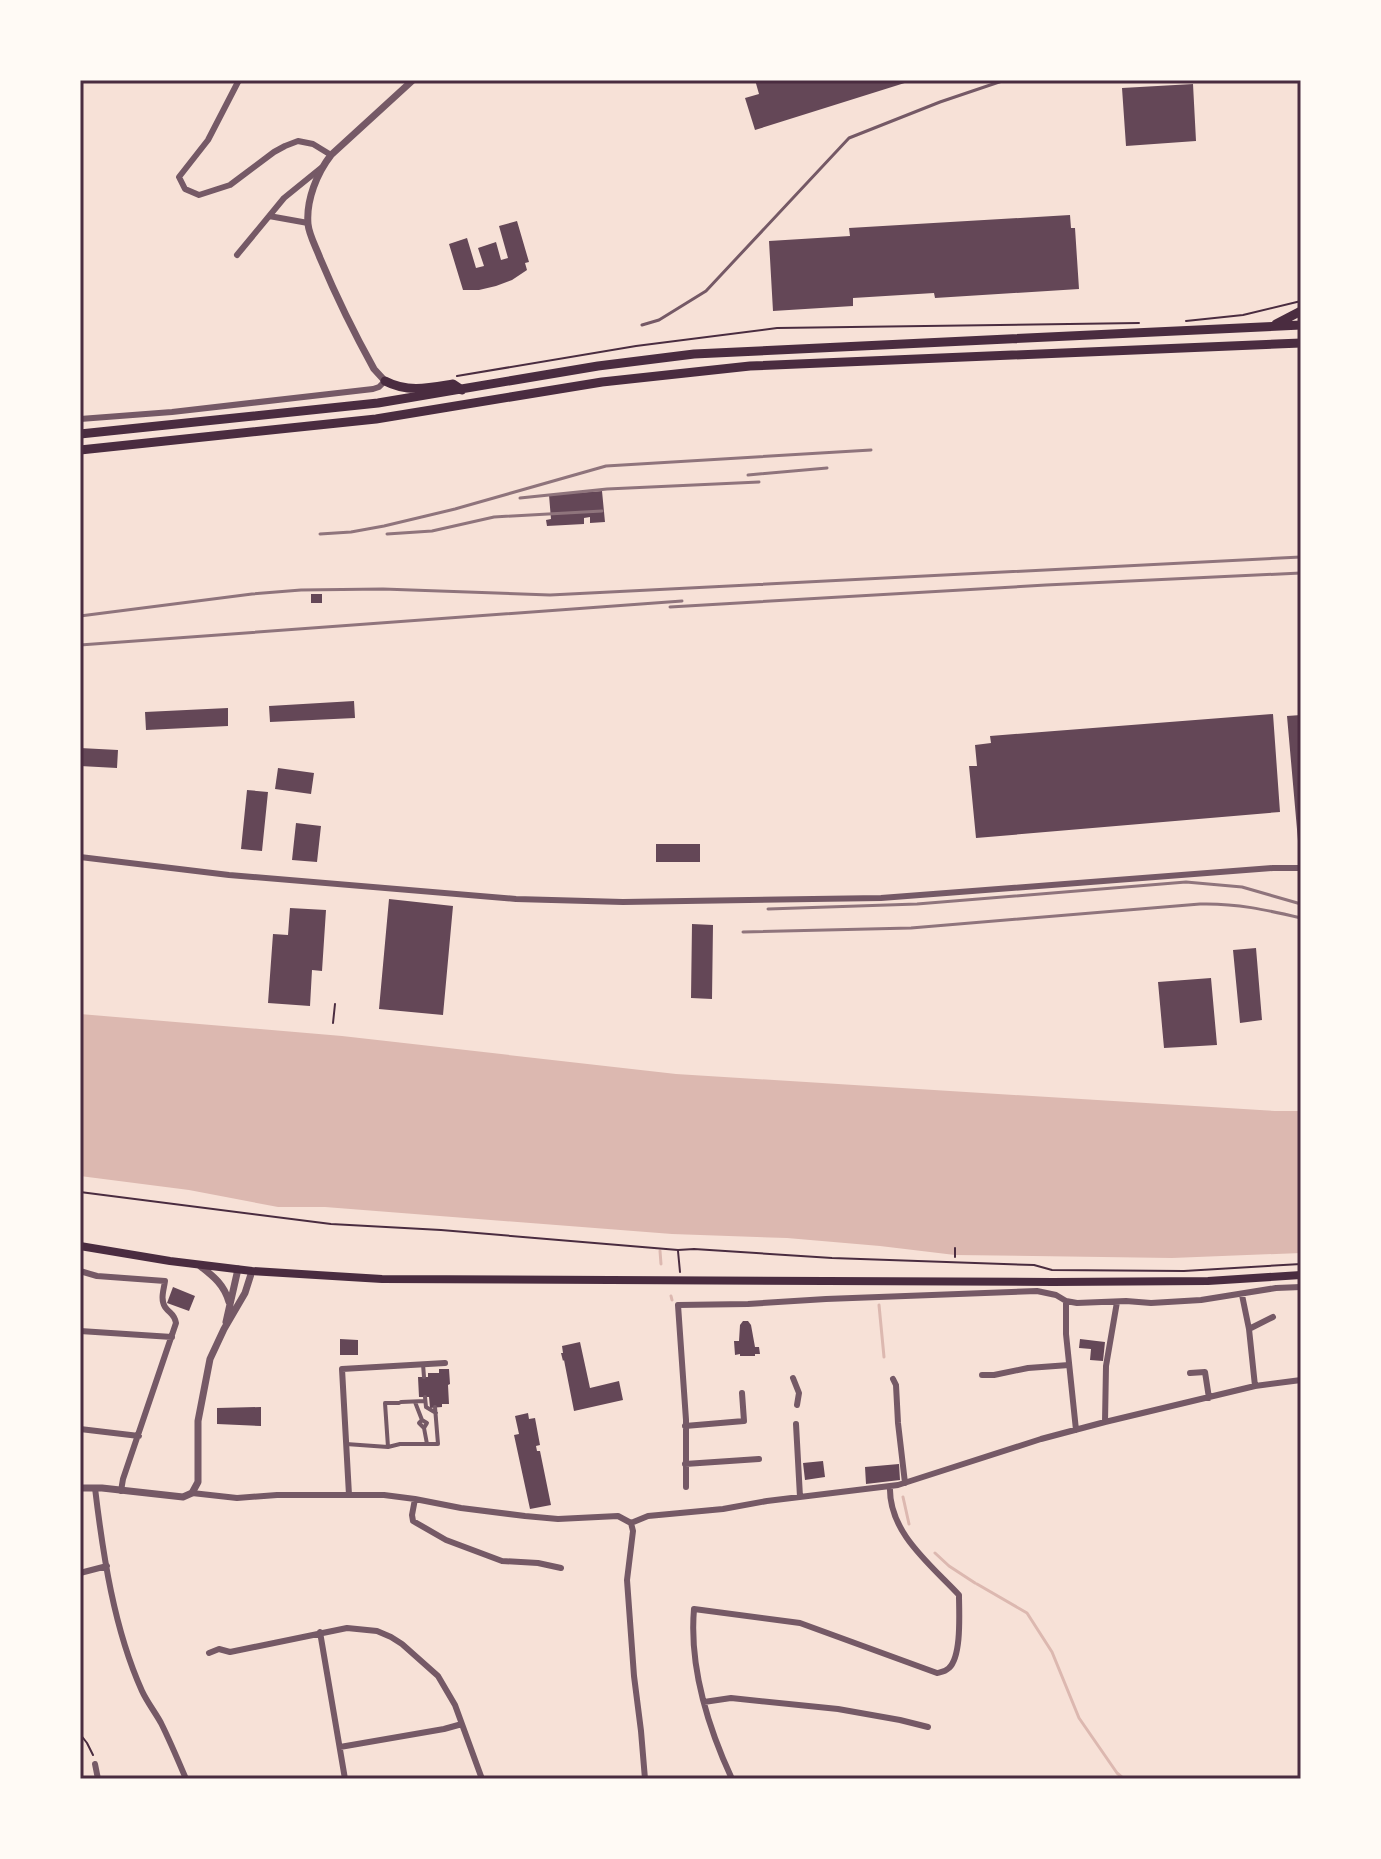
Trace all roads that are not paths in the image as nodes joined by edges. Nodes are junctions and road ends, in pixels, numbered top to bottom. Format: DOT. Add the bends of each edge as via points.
graph roads {
  1 [pos="239,80"];
  2 [pos="413,80"];
  3 [pos="1005,80"];
  4 [pos="331,155"];
  5 [pos="321,168"];
  6 [pos="269,216"];
  7 [pos="308,223"];
  8 [pos="237,255"];
  9 [pos="1301,311"];
  10 [pos="642,325"];
  11 [pos="1301,325"];
  12 [pos="1269,327"];
  13 [pos="1301,343"];
  14 [pos="385,381"];
  15 [pos="462,390"];
  16 [pos="80,419"];
  17 [pos="80,434"];
  18 [pos="80,450"];
  19 [pos="80,857"];
  20 [pos="1301,868"];
  21 [pos="80,1246"];
  22 [pos="199,1265"];
  23 [pos="238,1269"];
  24 [pos="80,1271"];
  25 [pos="252,1271"];
  26 [pos="1301,1275"];
  27 [pos="1301,1287"];
  28 [pos="1242,1295"];
  29 [pos="1066,1301"];
  30 [pos="1117,1302"];
  31 [pos="230,1306"];
  32 [pos="1273,1317"];
  33 [pos="224,1329"];
  34 [pos="1249,1329"];
  35 [pos="80,1331"];
  36 [pos="172,1337"];
  37 [pos="445,1363"];
  38 [pos="423,1364"];
  39 [pos="1069,1365"];
  40 [pos="1190,1373"];
  41 [pos="982,1375"];
  42 [pos="424,1377"];
  43 [pos="793,1378"];
  44 [pos="893,1379"];
  45 [pos="1301,1380"];
  46 [pos="1255,1386"];
  47 [pos="742,1393"];
  48 [pos="1209,1398"];
  49 [pos="415,1402"];
  50 [pos="797,1405"];
  51 [pos="1105,1422"];
  52 [pos="796,1424"];
  53 [pos="685,1426"];
  54 [pos="80,1429"];
  55 [pos="1076,1430"];
  56 [pos="139,1436"];
  57 [pos="346,1444"];
  58 [pos="427,1444"];
  59 [pos="388,1447"];
  60 [pos="759,1459"];
  61 [pos="685,1464"];
  62 [pos="905,1483"];
  63 [pos="890,1486"];
  64 [pos="686,1487"];
  65 [pos="80,1488"];
  66 [pos="95,1488"];
  67 [pos="121,1491"];
  68 [pos="192,1493"];
  69 [pos="349,1495"];
  70 [pos="800,1497"];
  71 [pos="415,1499"];
  72 [pos="687,1502"];
  73 [pos="687,1512"];
  74 [pos="631,1523"];
  75 [pos="107,1566"];
  76 [pos="561,1568"];
  77 [pos="80,1573"];
  78 [pos="320,1632"];
  79 [pos="209,1653"];
  80 [pos="704,1702"];
  81 [pos="462,1724"];
  82 [pos="928,1727"];
  83 [pos="340,1747"];
  84 [pos="95,1764"];
  85 [pos="98,1779"];
  86 [pos="186,1779"];
  87 [pos="345,1779"];
  88 [pos="482,1779"];
  89 [pos="645,1779"];
  90 [pos="732,1779"];
  1 -- 4 [label="street" via="208,140 179,177 185,189 199,195 230,185 298,141"];
  2 -- 4 [label="street"];
  3 -- 10 [label="lane" via="849,138 706,291"];
  4 -- 5 [label="street"];
  5 -- 6 [label="street"];
  5 -- 7 [label="street"];
  6 -- 7 [label="street"];
  6 -- 8 [label="street"];
  7 -- 14 [label="street" via="328,278"];
  9 -- 12 [label="highway"];
  11 -- 12 [label="highway"];
  12 -- 15 [label="highway" via="694,354"];
  13 -- 18 [label="highway" via="750,366 602,382 376,419"];
  14 -- 15 [label="highway" via="408,389 453,384"];
  14 -- 16 [label="street" via="373,389"];
  15 -- 17 [label="highway"];
  19 -- 20 [label="street" via="501,898 623,902 881,898"];
  21 -- 22 [label="main road"];
  22 -- 23 [label="main road"];
  22 -- 31 [label="street" via="225,1288"];
  23 -- 25 [label="main road"];
  23 -- 31 [label="street"];
  24 -- 36 [label="street" via="165,1281 162,1298 176,1323"];
  25 -- 26 [label="main road" via="382,1279 1053,1282"];
  25 -- 33 [label="street"];
  27 -- 28 [label="street"];
  28 -- 30 [label="street"];
  28 -- 34 [label="street"];
  29 -- 30 [label="street"];
  29 -- 39 [label="street"];
  29 -- 53 [label="street" via="1037,1291 678,1305"];
  30 -- 51 [label="street" via="1106,1366"];
  31 -- 33 [label="street"];
  32 -- 34 [label="street"];
  33 -- 68 [label="street" via="206,1377 198,1421 198,1482"];
  34 -- 46 [label="street"];
  35 -- 36 [label="street"];
  36 -- 56 [label="street"];
  37 -- 38 [label="street"];
  38 -- 42 [label="street"];
  38 -- 57 [label="street" via="342,1369"];
  39 -- 41 [label="street"];
  39 -- 55 [label="street"];
  40 -- 48 [label="street" via="1205,1372"];
  43 -- 50 [label="street"];
  44 -- 62 [label="street"];
  45 -- 46 [label="street"];
  46 -- 48 [label="street"];
  47 -- 53 [label="street" via="744,1421"];
  48 -- 51 [label="street"];
  49 -- 58 [label="street" via="427,1423"];
  49 -- 58 [label="street" via="425,1399 426,1407 436,1410 438,1444"];
  49 -- 59 [label="street" via="385,1403"];
  51 -- 55 [label="street"];
  52 -- 70 [label="street"];
  53 -- 61 [label="street"];
  54 -- 56 [label="street"];
  55 -- 62 [label="street"];
  56 -- 67 [label="street"];
  57 -- 59 [label="street"];
  57 -- 69 [label="street"];
  58 -- 59 [label="street"];
  60 -- 61 [label="street"];
  61 -- 64 [label="street"];
  62 -- 63 [label="street"];
  63 -- 70 [label="street"];
  63 -- 80 [label="street" via="900,1528 959,1595 956,1657 948,1669 937,1673 800,1623 694,1609"];
  65 -- 66 [label="street"];
  66 -- 67 [label="street"];
  66 -- 75 [label="street"];
  67 -- 68 [label="street" via="183,1497"];
  68 -- 69 [label="street" via="237,1498"];
  69 -- 71 [label="street"];
  70 -- 73 [label="street"];
  71 -- 74 [label="street" via="558,1519 618,1516"];
  71 -- 76 [label="street" via="413,1521 435,1535 502,1561"];
  72 -- 73 [label="street"];
  73 -- 74 [label="street"];
  74 -- 89 [label="street" via="627,1580"];
  75 -- 77 [label="street"];
  75 -- 86 [label="street" via="136,1676"];
  78 -- 79 [label="street"];
  78 -- 81 [label="street" via="377,1631 402,1644 438,1676"];
  78 -- 83 [label="street"];
  80 -- 82 [label="street" via="731,1698 838,1709"];
  80 -- 90 [label="street"];
  81 -- 83 [label="street"];
  81 -- 88 [label="street"];
  83 -- 87 [label="street"];
  84 -- 85 [label="street"];
}
